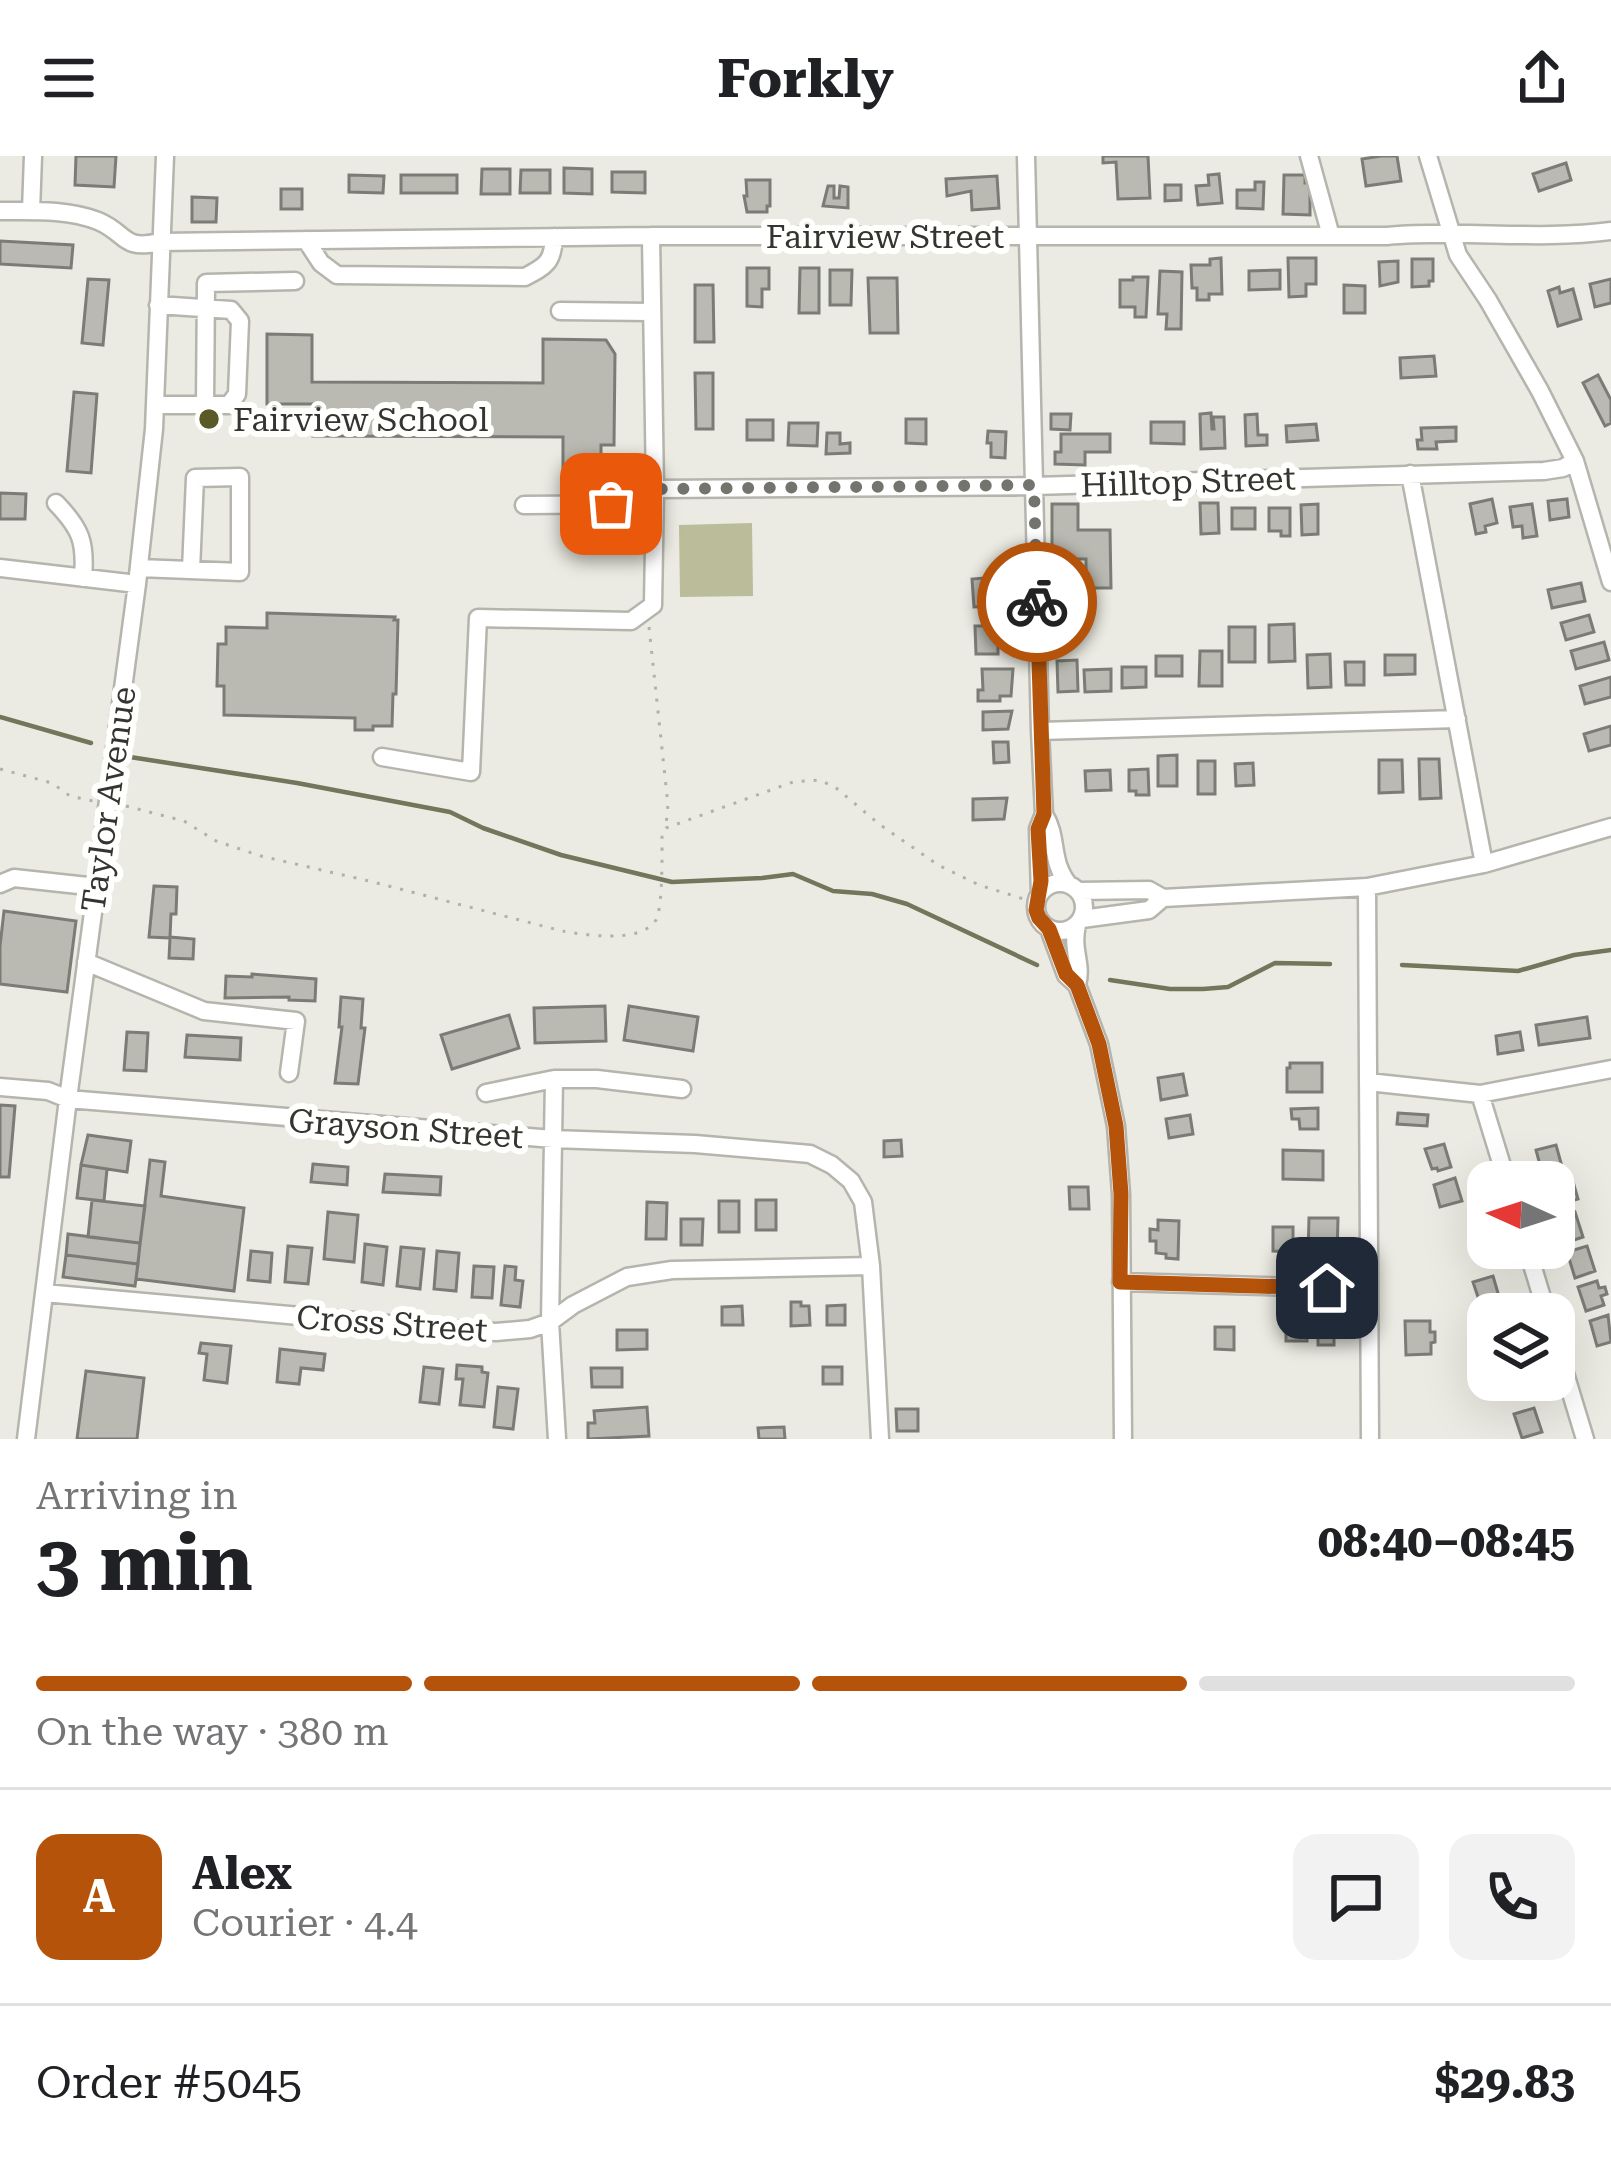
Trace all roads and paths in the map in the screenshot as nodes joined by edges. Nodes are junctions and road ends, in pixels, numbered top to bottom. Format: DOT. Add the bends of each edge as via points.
graph roads {
  1 [pos="33,156"];
  2 [pos="164,156"];
  3 [pos="1026,156"];
  4 [pos="1309,156"];
  5 [pos="1428,156"];
  6 [pos="0,211"];
  7 [pos="31,211"];
  8 [pos="1611,231"];
  9 [pos="1451,233"];
  10 [pos="651,236"];
  11 [pos="1029,236"];
  12 [pos="1331,236"];
  13 [pos="554,237"];
  14 [pos="306,240"];
  15 [pos="159,242"];
  16 [pos="296,281"];
  17 [pos="158,305"];
  18 [pos="206,308"];
  19 [pos="560,311"];
  20 [pos="651,313"];
  21 [pos="155,405"];
  22 [pos="206,405"];
  23 [pos="1575,461"];
  24 [pos="1410,474"];
  25 [pos="1034,485"];
  26 [pos="654,496"];
  27 [pos="56,503"];
  28 [pos="524,505"];
  29 [pos="0,568"];
  30 [pos="191,570"];
  31 [pos="138,576"];
  32 [pos="83,578"];
  33 [pos="1611,582"];
  34 [pos="647,609"];
  35 [pos="1457,718"];
  36 [pos="1040,731"];
  37 [pos="382,757"];
  38 [pos="0,769"];
  39 [pos="108,803"];
  40 [pos="1044,814"];
  41 [pos="1611,827"];
  42 [pos="666,828"];
  43 [pos="1484,864"];
  44 [pos="0,884"];
  45 [pos="97,887"];
  46 [pos="1367,887"];
  47 [pos="1074,888"];
  48 [pos="1038,898"];
  49 [pos="1163,898"];
  50 [pos="1080,922"];
  51 [pos="1049,929"];
  52 [pos="86,962"];
  53 [pos="1077,985"];
  54 [pos="1611,1069"];
  55 [pos="289,1073"];
  56 [pos="554,1078"];
  57 [pos="1368,1082"];
  58 [pos="0,1087"];
  59 [pos="682,1089"];
  60 [pos="485,1093"];
  61 [pos="1480,1094"];
  62 [pos="68,1099"];
  63 [pos="553,1139"];
  64 [pos="1501,1161"];
  65 [pos="871,1266"];
  66 [pos="1120,1282"];
  67 [pos="1368,1289"];
  68 [pos="44,1293"];
  69 [pos="550,1322"];
  70 [pos="1573,1401"];
  71 [pos="26,1439"];
  72 [pos="556,1439"];
  73 [pos="880,1439"];
  74 [pos="1123,1439"];
  75 [pos="1370,1439"];
  76 [pos="1585,1439"];
  1 -- 7 [label="street"];
  2 -- 15 [label="street, Taylor Avenue"];
  3 -- 11 [label="street"];
  4 -- 12 [label="street"];
  5 -- 9 [label="street"];
  6 -- 7 [label="street, Fairview Street"];
  7 -- 15 [label="street, Fairview Street" via="101,222 127,243"];
  8 -- 9 [label="street, Fairview Street"];
  9 -- 12 [label="street, Fairview Street"];
  9 -- 23 [label="street"];
  10 -- 11 [label="street, Fairview Street"];
  10 -- 13 [label="street, Fairview Street"];
  10 -- 20 [label="street"];
  11 -- 12 [label="street, Fairview Street"];
  11 -- 25 [label="street"];
  13 -- 14 [label="street, Fairview Street"];
  13 -- 14 [label="street" via="544,267 524,277 337,274"];
  14 -- 15 [label="street, Fairview Street"];
  15 -- 17 [label="street, Taylor Avenue"];
  16 -- 18 [label="street" via="206,283"];
  17 -- 18 [label="street"];
  17 -- 21 [label="street, Taylor Avenue"];
  18 -- 22 [label="street"];
  18 -- 22 [label="street" via="231,310 240,321 238,394 229,405"];
  19 -- 20 [label="street"];
  20 -- 26 [label="street"];
  21 -- 22 [label="street"];
  21 -- 31 [label="street, Taylor Avenue"];
  23 -- 24 [label="street, Hilltop Street" via="1544,471"];
  23 -- 33 [label="street"];
  24 -- 25 [label="street, Hilltop Street"];
  24 -- 35 [label="street"];
  25 -- 26 [label="street, Hilltop Street"];
  25 -- 36 [label="street"];
  26 -- 28 [label="street, Hilltop Street"];
  26 -- 34 [label="street"];
  27 -- 32 [label="street" via="81,534"];
  29 -- 32 [label="street"];
  30 -- 30 [label="street" via="240,572 240,477 195,478"];
  30 -- 31 [label="street"];
  31 -- 32 [label="street"];
  31 -- 39 [label="street, Taylor Avenue"];
  34 -- 37 [label="street" via="632,621 478,619 471,772"];
  34 -- 42 [label="path"];
  35 -- 36 [label="street"];
  35 -- 43 [label="street"];
  36 -- 40 [label="street"];
  38 -- 39 [label="path"];
  39 -- 42 [label="path" via="184,820 261,856 583,935 624,935 656,920"];
  39 -- 45 [label="street, Taylor Avenue"];
  40 -- 47 [label="street" via="1054,861"];
  40 -- 48 [label="street"];
  41 -- 43 [label="street"];
  42 -- 48 [label="path" via="819,780 938,866 993,890"];
  43 -- 46 [label="street"];
  44 -- 45 [label="street" via="14,878"];
  45 -- 52 [label="street, Taylor Avenue"];
  46 -- 49 [label="street"];
  46 -- 57 [label="street"];
  47 -- 48 [label="street" via="1053,884"];
  47 -- 49 [label="street" via="1149,890"];
  47 -- 50 [label="street" via="1084,904"];
  48 -- 51 [label="street"];
  49 -- 50 [label="street" via="1149,910"];
  50 -- 51 [label="street"];
  50 -- 53 [label="street"];
  51 -- 53 [label="street"];
  52 -- 55 [label="street" via="204,1011 296,1021"];
  52 -- 62 [label="street, Taylor Avenue"];
  53 -- 66 [label="street" via="1116,1126"];
  54 -- 61 [label="street"];
  56 -- 59 [label="street"];
  56 -- 60 [label="street"];
  56 -- 63 [label="street"];
  57 -- 61 [label="street"];
  57 -- 67 [label="street"];
  58 -- 62 [label="street, Grayson Street"];
  61 -- 64 [label="street"];
  62 -- 63 [label="street, Grayson Street"];
  62 -- 68 [label="street, Taylor Avenue"];
  63 -- 65 [label="street, Grayson Street" via="813,1156 851,1181 863,1202"];
  63 -- 69 [label="street"];
  65 -- 69 [label="street, Cross Street" via="627,1276"];
  65 -- 73 [label="street"];
  66 -- 67 [label="street"];
  66 -- 74 [label="street"];
  67 -- 75 [label="street"];
  68 -- 69 [label="street, Cross Street" via="496,1332"];
  68 -- 71 [label="street, Taylor Avenue"];
  69 -- 72 [label="street"];
  70 -- 76 [label="street"];
}
